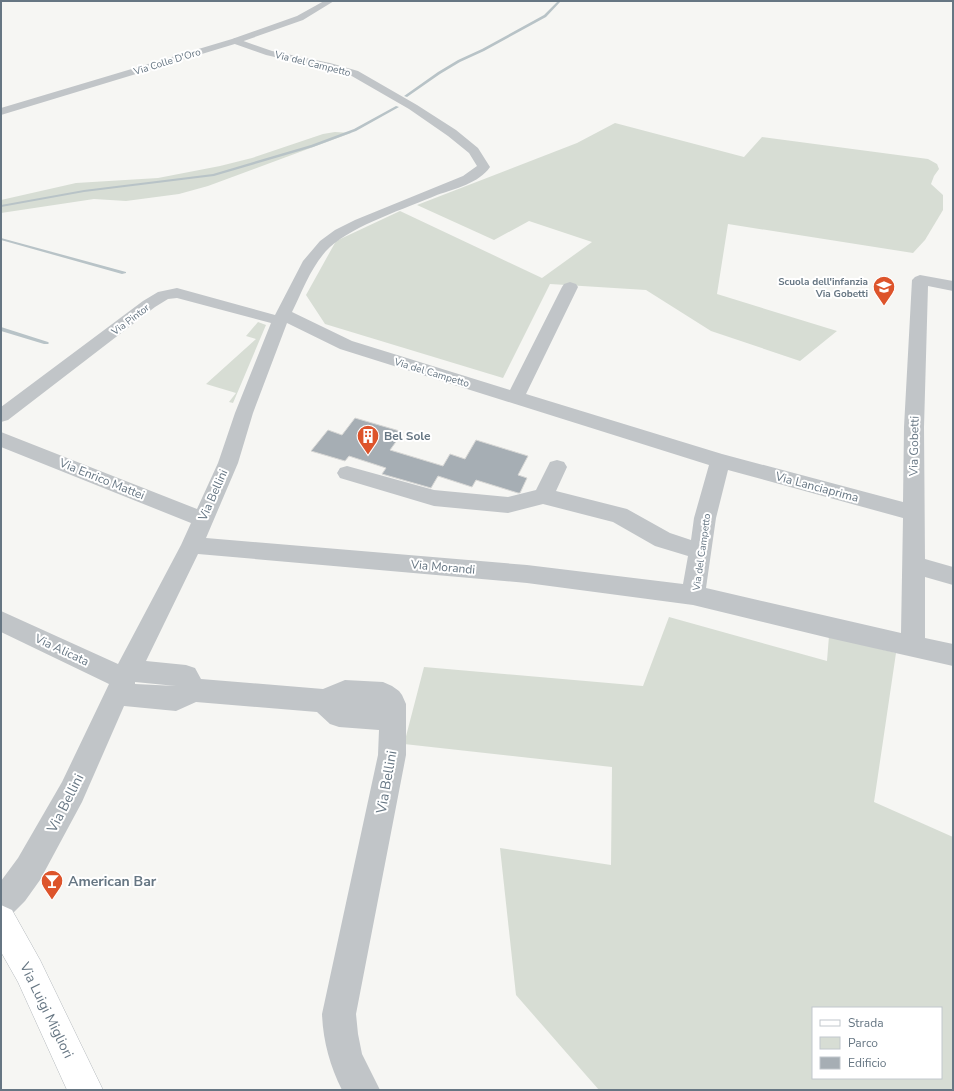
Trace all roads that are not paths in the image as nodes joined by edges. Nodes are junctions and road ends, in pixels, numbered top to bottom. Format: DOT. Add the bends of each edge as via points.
graph roads {
  1 [pos="330,1"];
  2 [pos="235,41"];
  3 [pos="1,112"];
  4 [pos="953,286"];
  5 [pos="570,288"];
  6 [pos="281,317"];
  7 [pos="515,398"];
  8 [pos="1,416"];
  9 [pos="1,439"];
  10 [pos="720,461"];
  11 [pos="558,467"];
  12 [pos="347,473"];
  13 [pos="544,496"];
  14 [pos="913,513"];
  15 [pos="202,519"];
  16 [pos="192,545"];
  17 [pos="700,551"];
  18 [pos="914,565"];
  19 [pos="953,576"];
  20 [pos="693,595"];
  21 [pos="1,621"];
  22 [pos="914,646"];
  23 [pos="953,655"];
  24 [pos="123,681"];
  25 [pos="3,923"];
  26 [pos="86,1090"];
  27 [pos="362,1090"];
  1 -- 2 [label="street, Via Colle D'Oro" via="300,18"];
  2 -- 3 [label="street, Via Colle D'Oro"];
  2 -- 6 [label="street, Via del Campetto" via="269,53 354,73 452,133 474,151 484,167 468,179 360,223 325,244 310,261"];
  4 -- 14 [label="street, Via Gobetti" via="920,280"];
  5 -- 7 [label="street"];
  6 -- 7 [label="street, Via del Campetto" via="346,345"];
  6 -- 8 [label="street, Via Pintor" via="176,293 164,295"];
  6 -- 15 [label="street, Via Bellini" via="244,413 228,463"];
  7 -- 10 [label="street, Via del Campetto"];
  9 -- 15 [label="street, Via Enrico Mattei"];
  10 -- 14 [label="street, Via Lanciaprima"];
  10 -- 17 [label="street, Via del Campetto" via="705,518"];
  11 -- 13 [label="street"];
  12 -- 13 [label="street" via="434,498 508,505"];
  13 -- 17 [label="street" via="619,515 663,540"];
  14 -- 18 [label="street, Via Gobetti"];
  15 -- 16 [label="street, Via Bellini"];
  16 -- 20 [label="street, Via Morandi" via="527,574"];
  16 -- 24 [label="street, Via Bellini"];
  17 -- 20 [label="street, Via del Campetto"];
  18 -- 19 [label="street"];
  18 -- 22 [label="street, Via Gobetti"];
  20 -- 22 [label="street, Via del Campetto"];
  21 -- 24 [label="street, Via Alicata"];
  22 -- 23 [label="street, Via del Campetto"];
  24 -- 25 [label="street, Via Bellini" via="72,792 43,845 14,890"];
  24 -- 27 [label="street, Via Bellini" via="176,699 194,690 323,701 339,715 393,718 392,755 339,1014 343,1049 353,1076"];
  25 -- 26 [label="main road, Via Luigi Migliori"];
}
